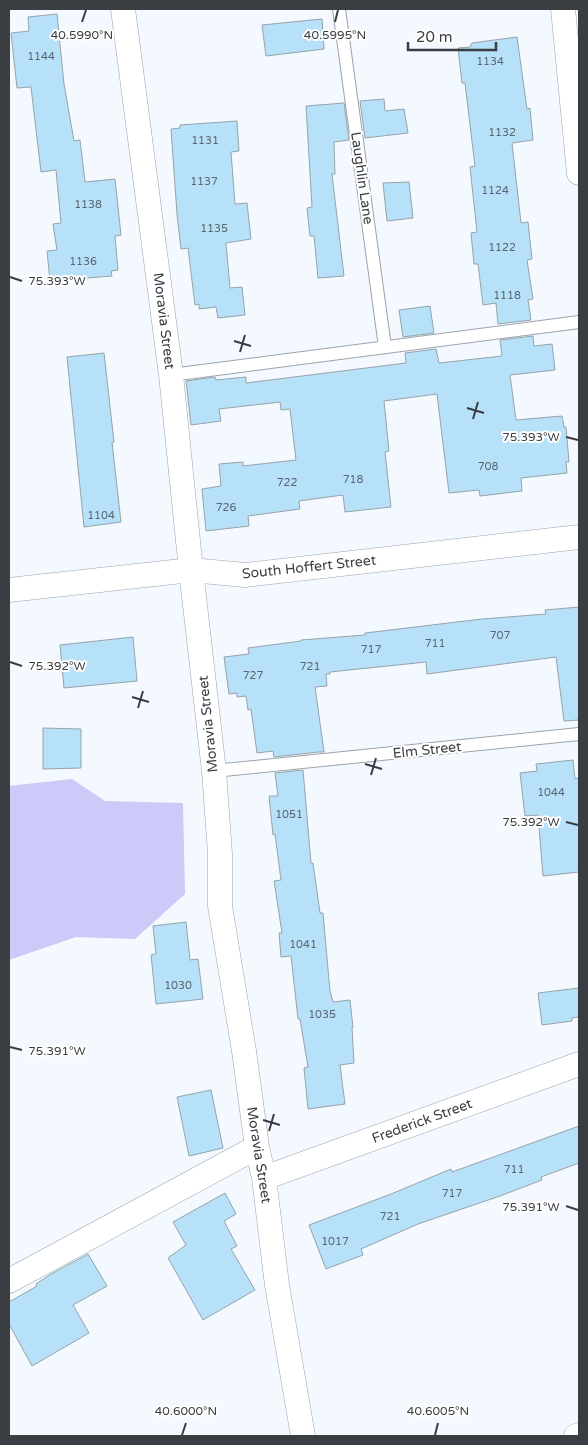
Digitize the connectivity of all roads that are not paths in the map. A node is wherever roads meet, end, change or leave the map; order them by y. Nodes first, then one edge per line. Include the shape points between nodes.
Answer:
1 (123, 9) edge
2 (338, 9) edge
3 (563, 9) edge
4 (579, 173) edge
5 (579, 322) edge
6 (385, 347) junction
7 (171, 375) junction
8 (579, 537) edge
9 (191, 570) junction
10 (9, 590) edge
11 (579, 734) edge
12 (214, 771) junction
13 (579, 1064) edge
14 (257, 1147) junction
15 (264, 1178) junction
16 (9, 1281) edge
17 (303, 1436) edge

1 - 7 street, Moravia Street
2 - 6 lane, Laughlin Lane
3 - 4 street
5 - 6 lane
6 - 7 lane
7 - 9 street, Moravia Street
8 - 9 street, South Hoffert Street via 245,575
9 - 10 street, South Hoffert Street
9 - 12 street, Moravia Street
11 - 12 lane, Elm Street
12 - 14 street, Moravia Street via 220,906
13 - 15 street, Frederick Street
14 - 15 street, Moravia Street
14 - 16 street
15 - 17 street, Moravia Street via 277,1285

